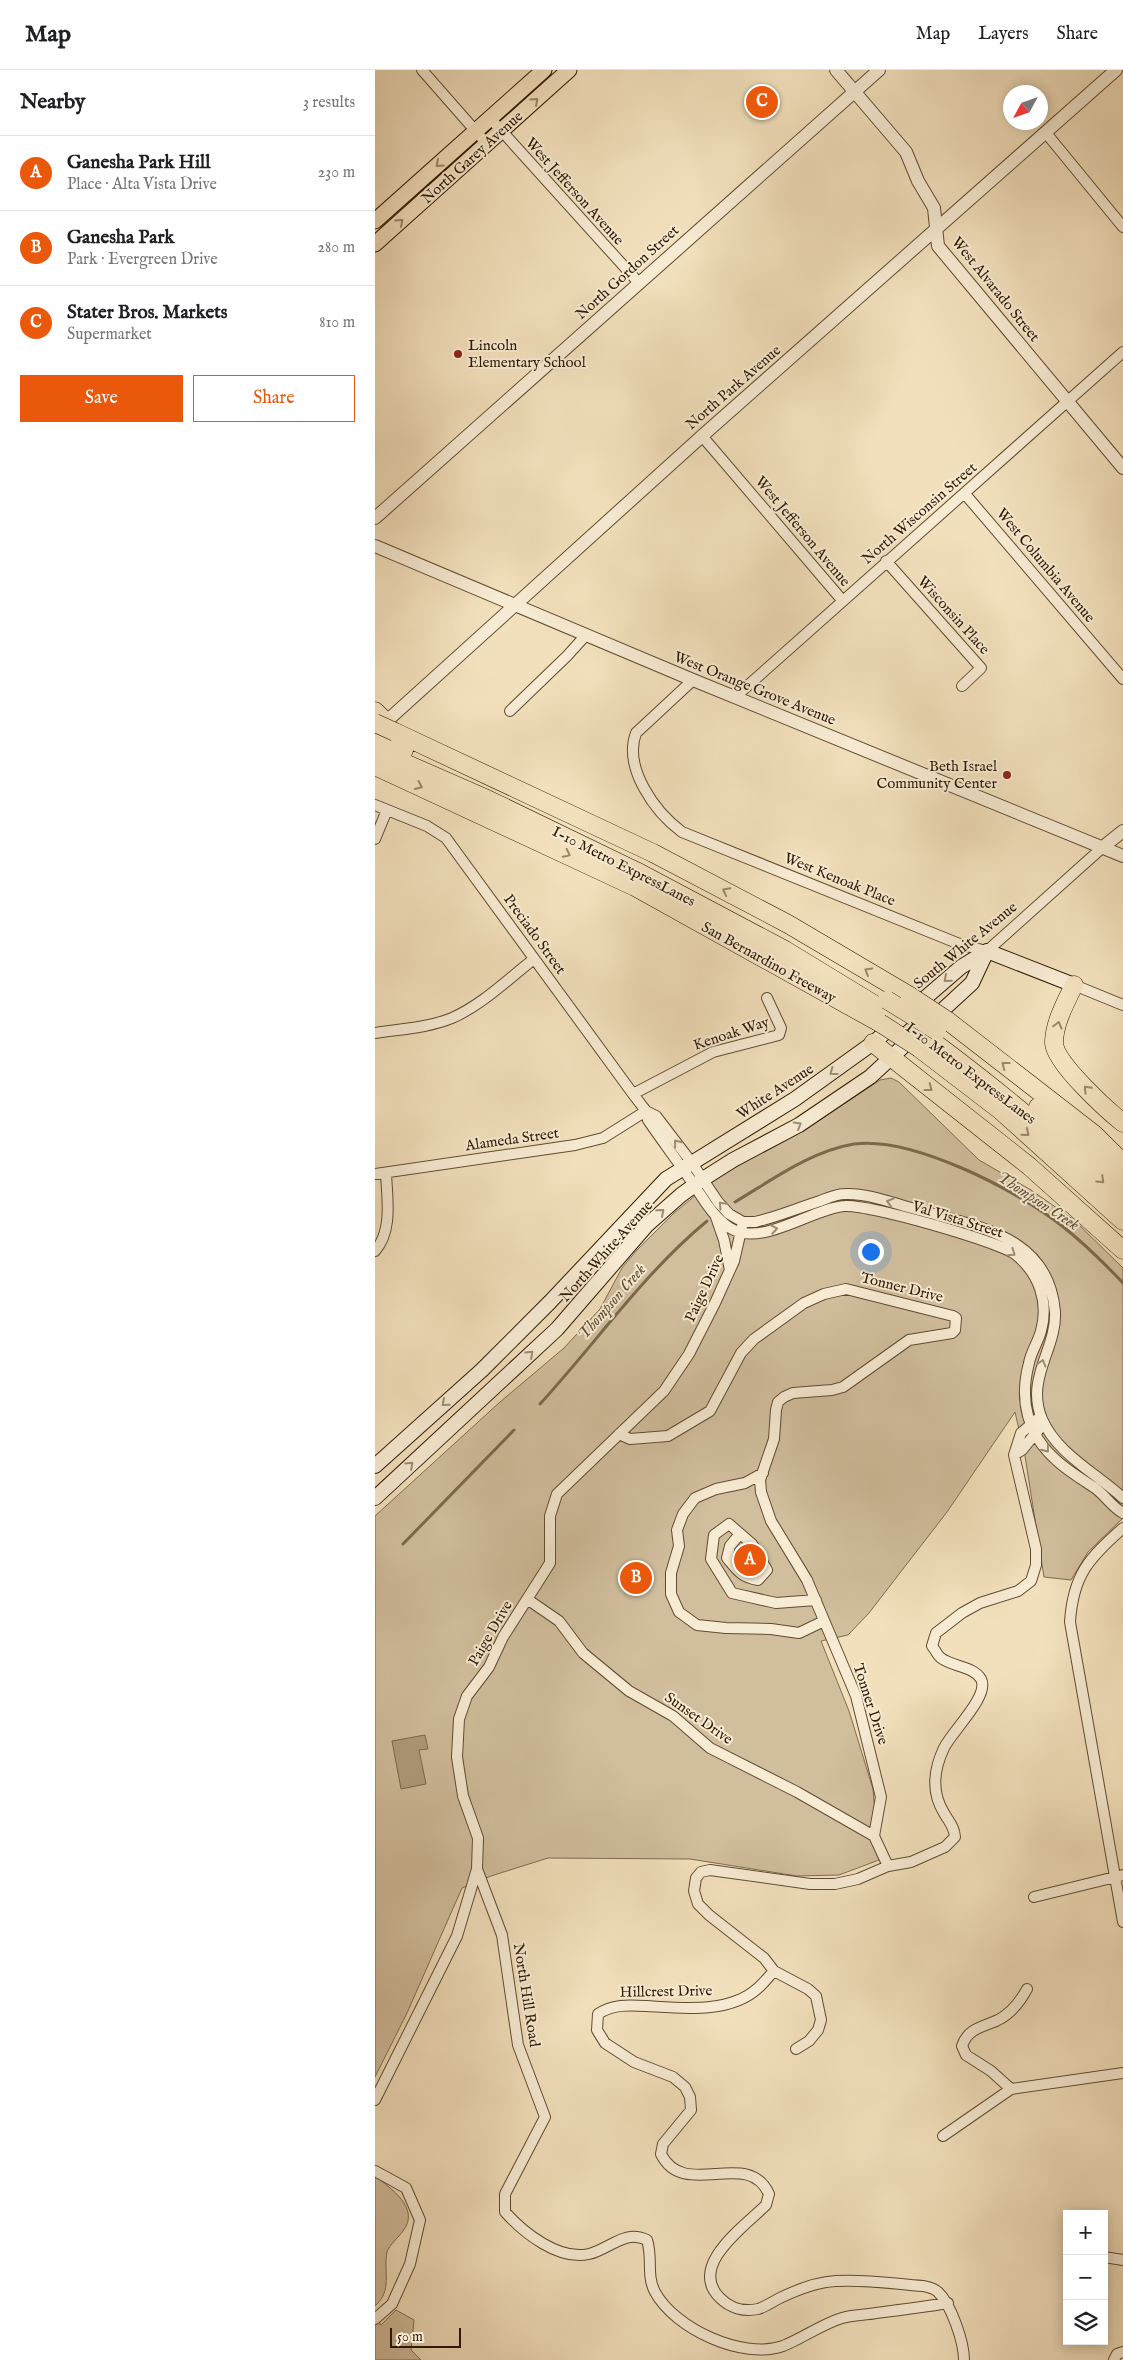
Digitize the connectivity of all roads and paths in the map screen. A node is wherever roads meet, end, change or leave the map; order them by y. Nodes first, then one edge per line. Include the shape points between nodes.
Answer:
1 (422, 70) edge
2 (544, 70) edge
3 (569, 70) edge
4 (836, 70) edge
5 (879, 70) edge
6 (1116, 70) edge
7 (854, 92) junction
8 (490, 118) junction
9 (476, 131) junction
10 (501, 131) junction
11 (1046, 132) junction
12 (487, 144) junction
13 (375, 221) edge
14 (1123, 227) edge
15 (936, 229) junction
16 (375, 244) edge
17 (639, 283) junction
18 (1123, 352) edge
19 (1067, 402) junction
20 (702, 436) junction
21 (1123, 468) edge
22 (965, 494) junction
23 (375, 518) edge
24 (375, 546) edge
25 (886, 561) junction
26 (842, 600) junction
27 (514, 605) junction
28 (586, 635) junction
29 (1123, 679) edge
30 (693, 680) junction
31 (962, 686) dead end
32 (735, 697) junction
33 (375, 711) edge
34 (510, 711) dead end
35 (375, 723) edge
36 (375, 731) edge
37 (385, 745) edge
38 (375, 806) edge
39 (387, 810) junction
40 (1123, 831) edge
41 (375, 839) edge
42 (1103, 847) junction
43 (1123, 856) edge
44 (987, 952) junction
45 (534, 959) junction
46 (1074, 985) junction
47 (767, 998) dead end
48 (1123, 1005) edge
49 (886, 1012) junction
50 (375, 1033) edge
51 (933, 1035) junction
52 (873, 1044) junction
53 (891, 1058) junction
54 (633, 1094) junction
55 (646, 1111) junction
56 (1123, 1123) edge
57 (1123, 1162) edge
58 (687, 1166) junction
59 (386, 1173) junction
60 (375, 1174) edge
61 (699, 1183) junction
62 (1123, 1184) edge
63 (1123, 1202) edge
64 (716, 1216) junction
65 (1123, 1221) edge
66 (742, 1227) junction
67 (1123, 1250) edge
68 (375, 1251) edge
69 (730, 1271) junction
70 (1025, 1390) junction
71 (1037, 1391) junction
72 (1043, 1420) junction
73 (1033, 1428) junction
74 (619, 1434) junction
75 (375, 1466) edge
76 (763, 1473) junction
77 (375, 1498) edge
78 (1123, 1498) edge
79 (1123, 1513) edge
80 (1123, 1528) edge
81 (739, 1535) junction
82 (527, 1598) junction
83 (816, 1600) junction
84 (825, 1620) junction
85 (875, 1836) junction
86 (888, 1866) junction
87 (477, 1869) junction
88 (1119, 1876) edge
89 (1034, 1897) dead end
90 (1123, 1922) edge
91 (774, 1970) junction
92 (1027, 1989) dead end
93 (796, 2049) dead end
94 (1123, 2074) edge
95 (1011, 2089) junction
96 (375, 2100) edge
97 (943, 2136) dead end
98 (375, 2171) edge
99 (1108, 2258) edge
100 (1123, 2260) edge
101 (948, 2304) junction
102 (375, 2319) edge
103 (1123, 2352) edge
104 (964, 2360) edge
105 (1114, 2360) edge

1 - 9 street
2 - 8 main road, North Garey Avenue
10 -> 3 main road, North Garey Avenue
4 - 7 street, West Alvarado Street
5 - 7 street, North Gordon Street
6 - 11 street, North Park Avenue
7 - 15 street, West Alvarado Street via 906,152 934,208
7 - 17 street, North Gordon Street
8 - 9 main road, North Garey Avenue
8 - 10 street, West Jefferson Avenue
9 - 12 street
9 -> 13 main road, North Garey Avenue
10 - 12 main road, North Garey Avenue
10 - 17 street, West Jefferson Avenue
11 - 14 street
11 - 15 street, North Park Avenue
16 -> 12 main road, North Garey Avenue
15 - 19 street, West Alvarado Street via 938,246
15 - 20 street, North Park Avenue
17 - 23 street, North Gordon Street
18 - 19 street, North Wisconsin Street
19 - 21 street, West Alvarado Street
19 - 22 street, North Wisconsin Street
20 - 26 street, West Jefferson Avenue
20 - 27 street, North Park Avenue
22 - 25 street, North Wisconsin Street
22 - 29 street, West Columbia Avenue
24 - 27 street, West Orange Grove Avenue
25 - 26 street, North Wisconsin Street
25 - 31 street, Wisconsin Place via 981,668
26 - 32 street, North Wisconsin Street
27 - 28 street, West Orange Grove Avenue
27 - 36 street, North Park Avenue
28 - 30 street, West Orange Grove Avenue
28 - 34 street
30 - 32 street, West Orange Grove Avenue
30 - 44 street, West Kenoak Place via 636,733 632,745 632,755 646,789 670,822 682,832 962,945
32 - 42 street, West Orange Grove Avenue
33 - 37 highway
35 - 37 highway, San Bernardino Freeway, bridge
37 -> 49 highway, San Bernardino Freeway via 635,887
37 - 49 highway, I-10 Metro ExpressLanes via 555,818 669,876 851,976
51 -> 37 highway, San Bernardino Freeway, bridge via 910,996 788,924 653,853
38 - 39 street, Preciado Street
39 - 41 street
39 - 45 street, Preciado Street via 427,826 446,838
40 - 42 street, South White Avenue
42 - 43 street, West Orange Grove Avenue
42 - 44 street, South White Avenue
44 - 46 main road
44 -> 52 main road, South White Avenue via 961,967
44 - 53 main road, North White Avenue via 972,983
45 - 50 street via 452,1018
45 - 54 street, Preciado Street
46 - 48 street
56 -> 46 highway via 1061,1061 1054,1044 1058,1023
47 - 54 street, Kenoak Way via 781,1028 779,1034 713,1052
49 - 51 highway, San Bernardino Freeway, bridge
49 - 51 highway, I-10 Metro ExpressLanes, bridge
57 -> 51 highway, San Bernardino Freeway via 1094,1134
51 - 62 highway, I-10 Metro ExpressLanes via 1023,1094
51 -> 63 highway, I-10 Metro ExpressLanes via 1074,1154
51 -> 65 highway, San Bernardino Freeway via 1000,1110
52 - 53 highway
52 -> 58 main road, White Avenue via 795,1100
61 -> 53 main road, North White Avenue via 733,1160 799,1125 869,1078
53 -> 67 highway via 1029,1166
54 - 55 street, Preciado Street
55 - 58 street, Preciado Street via 656,1116
55 - 59 street, Alameda Street via 603,1138 575,1145
58 - 61 street, Preciado Street
58 -> 75 main road, North White Avenue via 666,1179 482,1370
59 - 60 street, Alameda Street
59 - 68 street via 388,1224
61 - 64 street
66 -> 61 street
77 -> 61 main road, North White Avenue via 557,1329 647,1224
64 - 66 street via 731,1228
64 - 69 street via 725,1240
66 - 69 street, Paige Drive
66 -> 70 street, Val Vista Street via 776,1230 833,1207 856,1206 986,1240 1004,1248 1023,1262 1043,1297 1044,1318 1029,1361
71 -> 66 street, Val Vista Street via 1055,1314 1053,1297 1049,1280 1040,1265 1016,1242 930,1213 876,1198 847,1194
69 - 74 street, Paige Drive via 689,1354 664,1391
70 - 71 street
70 - 73 street, Val Vista Street via 1025,1403
71 - 72 street, Val Vista Street
72 - 73 street
72 - 78 street, Val Vista Street via 1061,1447
73 -> 79 street, Val Vista Street via 1056,1460 1098,1490
73 - 86 street via 1022,1450 1014,1454 1036,1549 1031,1581 1018,1591 980,1603 962,1613 936,1633 932,1646 940,1657 973,1671 981,1679 983,1688 979,1699 952,1734 937,1765 937,1802 954,1827 955,1837 945,1847 911,1862
74 - 76 street, Tonner Drive via 630,1439 668,1436 710,1411 741,1353 754,1339 804,1303 824,1294 846,1289 955,1318 952,1333 909,1340 843,1387 784,1396 776,1410 774,1440
74 - 82 street, Paige Drive via 557,1494 550,1516 550,1563
76 - 83 street, Tonner Drive via 761,1492 771,1522
76 - 84 street via 745,1483 716,1489 695,1498 683,1514 677,1530 679,1546 671,1573 671,1594 679,1612 697,1625 799,1633
80 - 88 street via 1084,1568 1073,1594 1070,1622
81 - 81 street via 752,1544 767,1570 757,1580 747,1579 727,1558 730,1546
81 - 83 street via 729,1524 715,1535 711,1559 732,1592 776,1604
82 - 85 street, Sunset Drive via 559,1621 583,1652 629,1691 673,1716 710,1748
82 - 87 street, Paige Drive via 489,1667 467,1696 459,1719 457,1757 463,1796 478,1838
83 - 84 street, Tonner Drive
84 - 85 street, Tonner Drive via 856,1696 881,1797
85 - 86 street
86 - 91 street via 858,1879 835,1884 810,1884 710,1870 701,1872 696,1878 694,1891 698,1904 764,1958
87 - 96 street, Paige Drive via 457,1936
87 - 101 street, North Hill Road via 502,1935 518,2046 545,2117 505,2194 505,2212 519,2228 555,2249 574,2255 589,2254 627,2237 638,2236 647,2240 649,2274 655,2292 667,2308 709,2338 739,2348 765,2350 783,2346 842,2318
88 - 89 street
88 - 90 street
91 - 93 street via 808,1989 816,1996 820,2008 818,2030
91 - 101 street, Hillcrest Drive via 757,1989 734,2001 688,2008 622,2005 598,2014 597,2030 605,2043 634,2062 673,2077 685,2087 690,2097 691,2110 663,2144 661,2154 665,2163 676,2171 694,2175 739,2173 755,2176 769,2194 766,2205 715,2255 710,2268 711,2283 718,2297 731,2307 760,2309 800,2290 837,2281 923,2286 937,2290
92 - 95 street via 1011,2011 973,2030 965,2036 962,2046 966,2055
94 - 95 street
95 - 97 street
98 - 102 street via 406,2188 420,2220 410,2264 391,2304
99 - 100 street
101 - 104 street, Hillcrest Drive via 964,2350
103 - 105 street

